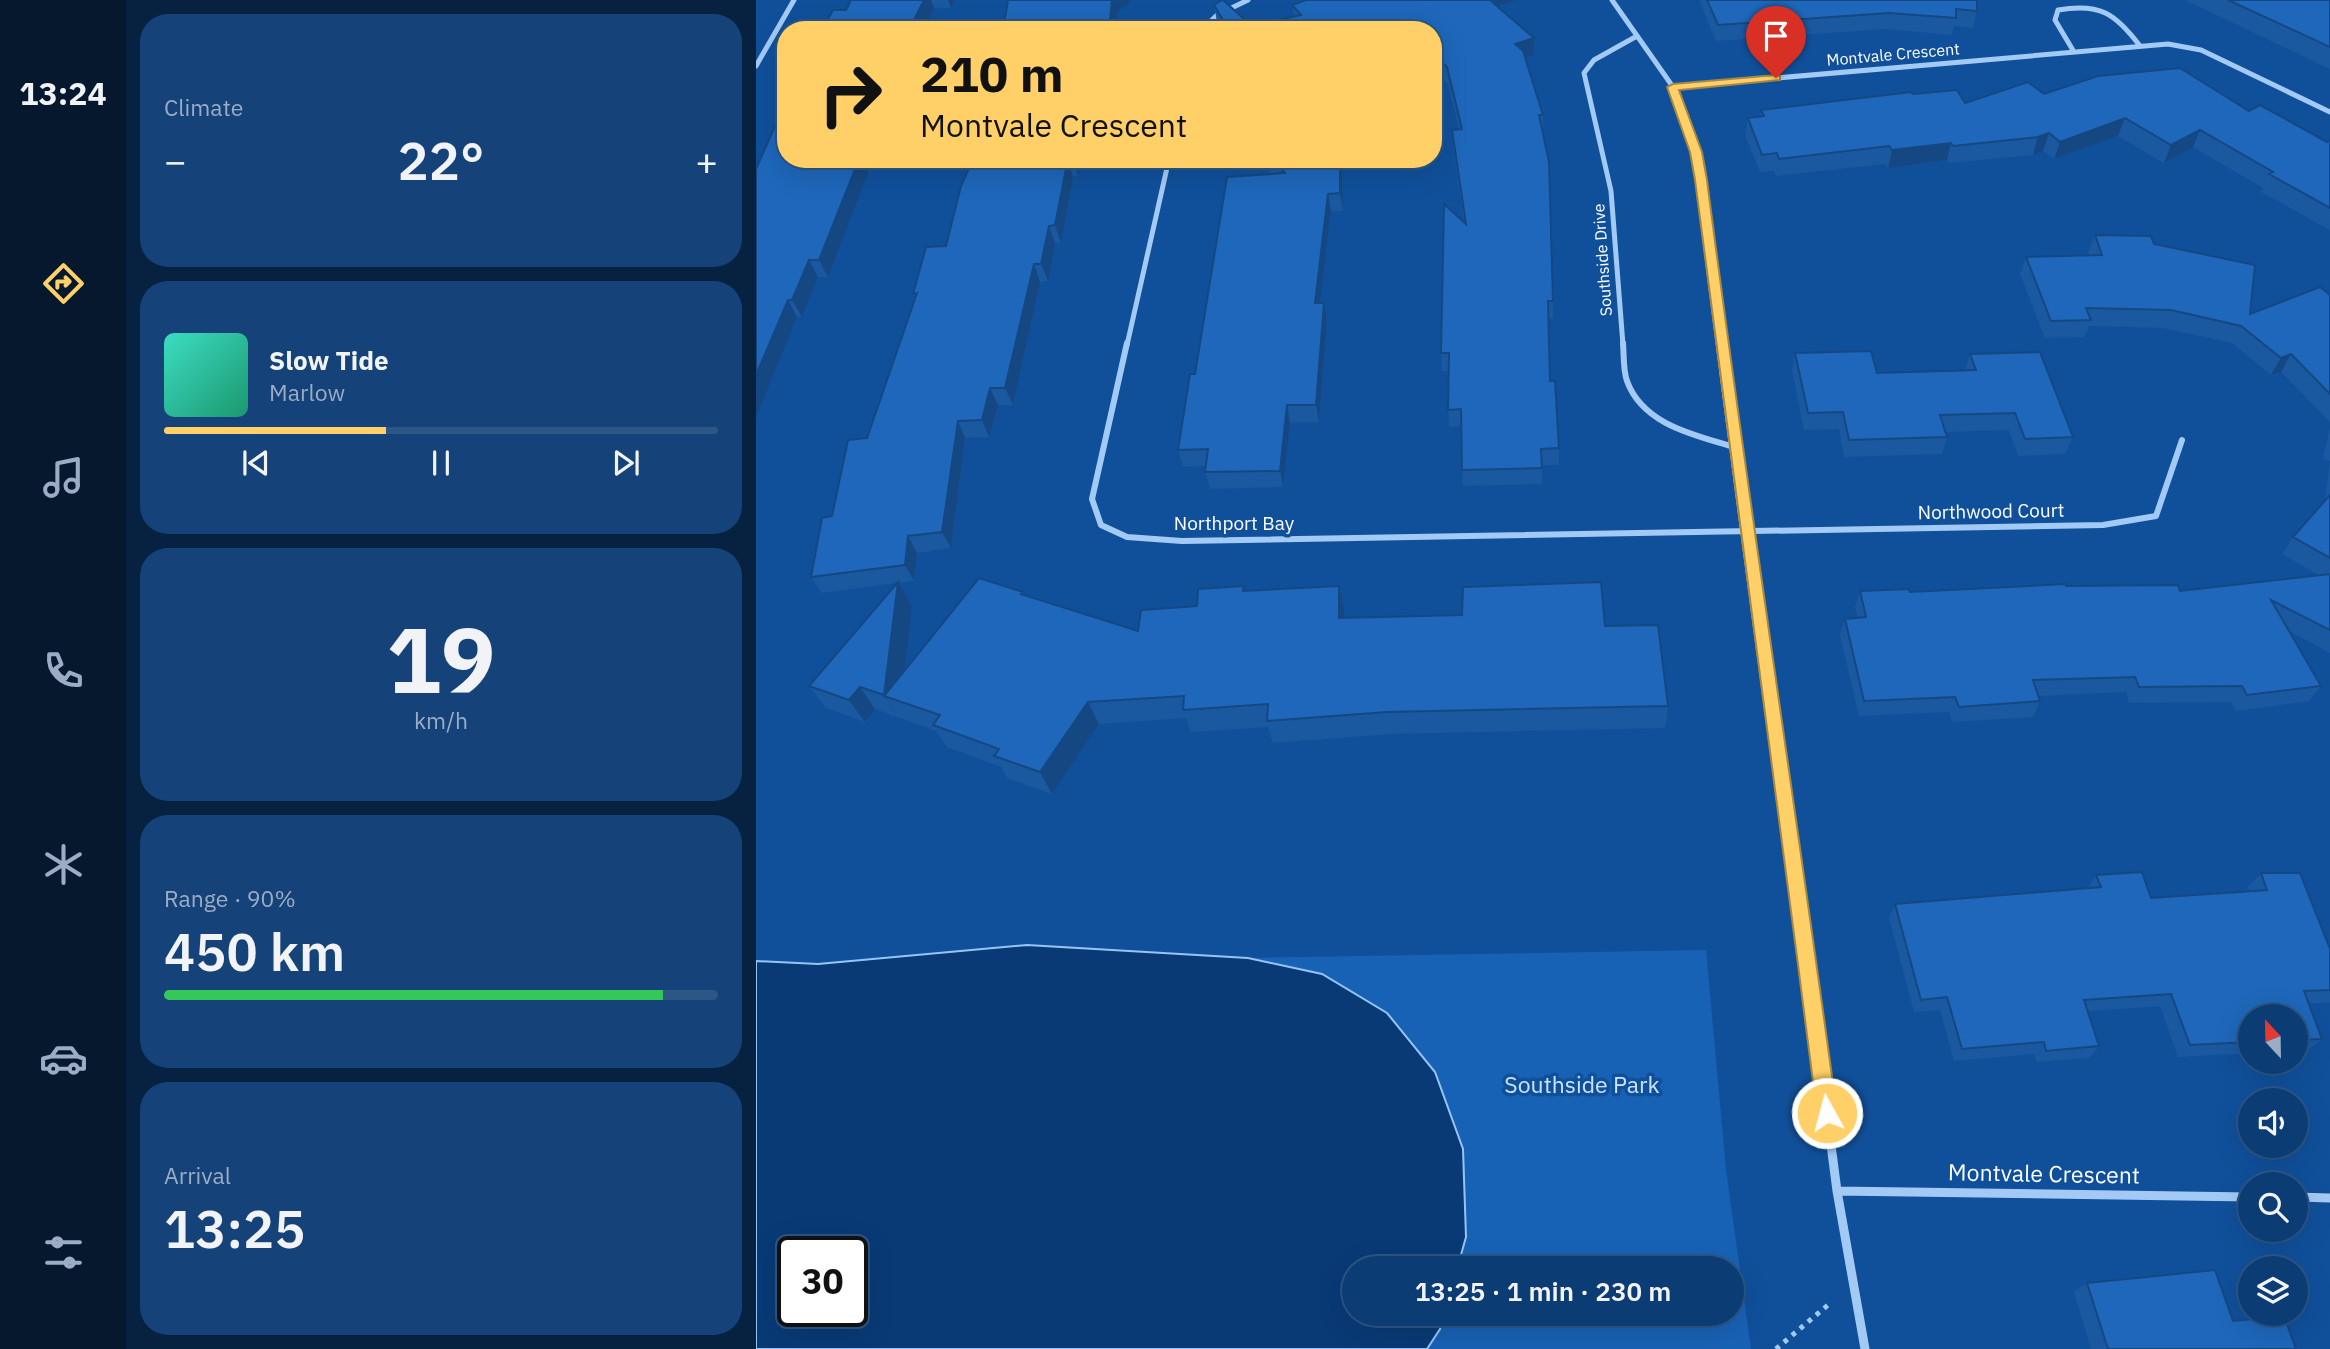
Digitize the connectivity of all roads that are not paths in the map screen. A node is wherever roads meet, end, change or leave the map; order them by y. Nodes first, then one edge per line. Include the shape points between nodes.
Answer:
1 (794, 0) edge
2 (1248, 0) edge
3 (1612, 0) edge
4 (782, 21) edge
5 (1208, 21) edge
6 (777, 30) edge
7 (1637, 36) junction
8 (2140, 46) junction
9 (2074, 52) junction
10 (756, 66) edge
11 (1673, 87) junction
12 (2330, 112) edge
13 (1167, 168) edge
14 (2182, 440) dead end
15 (1734, 447) junction
16 (1746, 529) junction
17 (1837, 1191) junction
18 (2238, 1197) edge
19 (2308, 1197) edge
20 (2330, 1198) edge
21 (1865, 1349) edge

1 - 4 street
2 - 5 street
3 - 7 street
6 - 10 street
7 - 11 street
7 - 15 street, Southside Drive via 1594,60 1584,73 1611,191 1626,380 1637,403 1662,423
8 - 9 street, Montvale Crescent
8 - 9 street via 2109,9 2074,4 2058,10 2055,20
8 - 12 street, Montvale Crescent via 2168,44 2202,50
9 - 11 street, Montvale Crescent
11 - 15 street via 1701,180
13 - 16 street, Northport Bay via 1092,499 1101,525 1127,537 1182,541
14 - 16 street, Northwood Court via 2155,516 2104,525
15 - 16 street
16 - 17 street
17 - 18 street, Montvale Crescent
17 - 21 street
19 - 20 street

